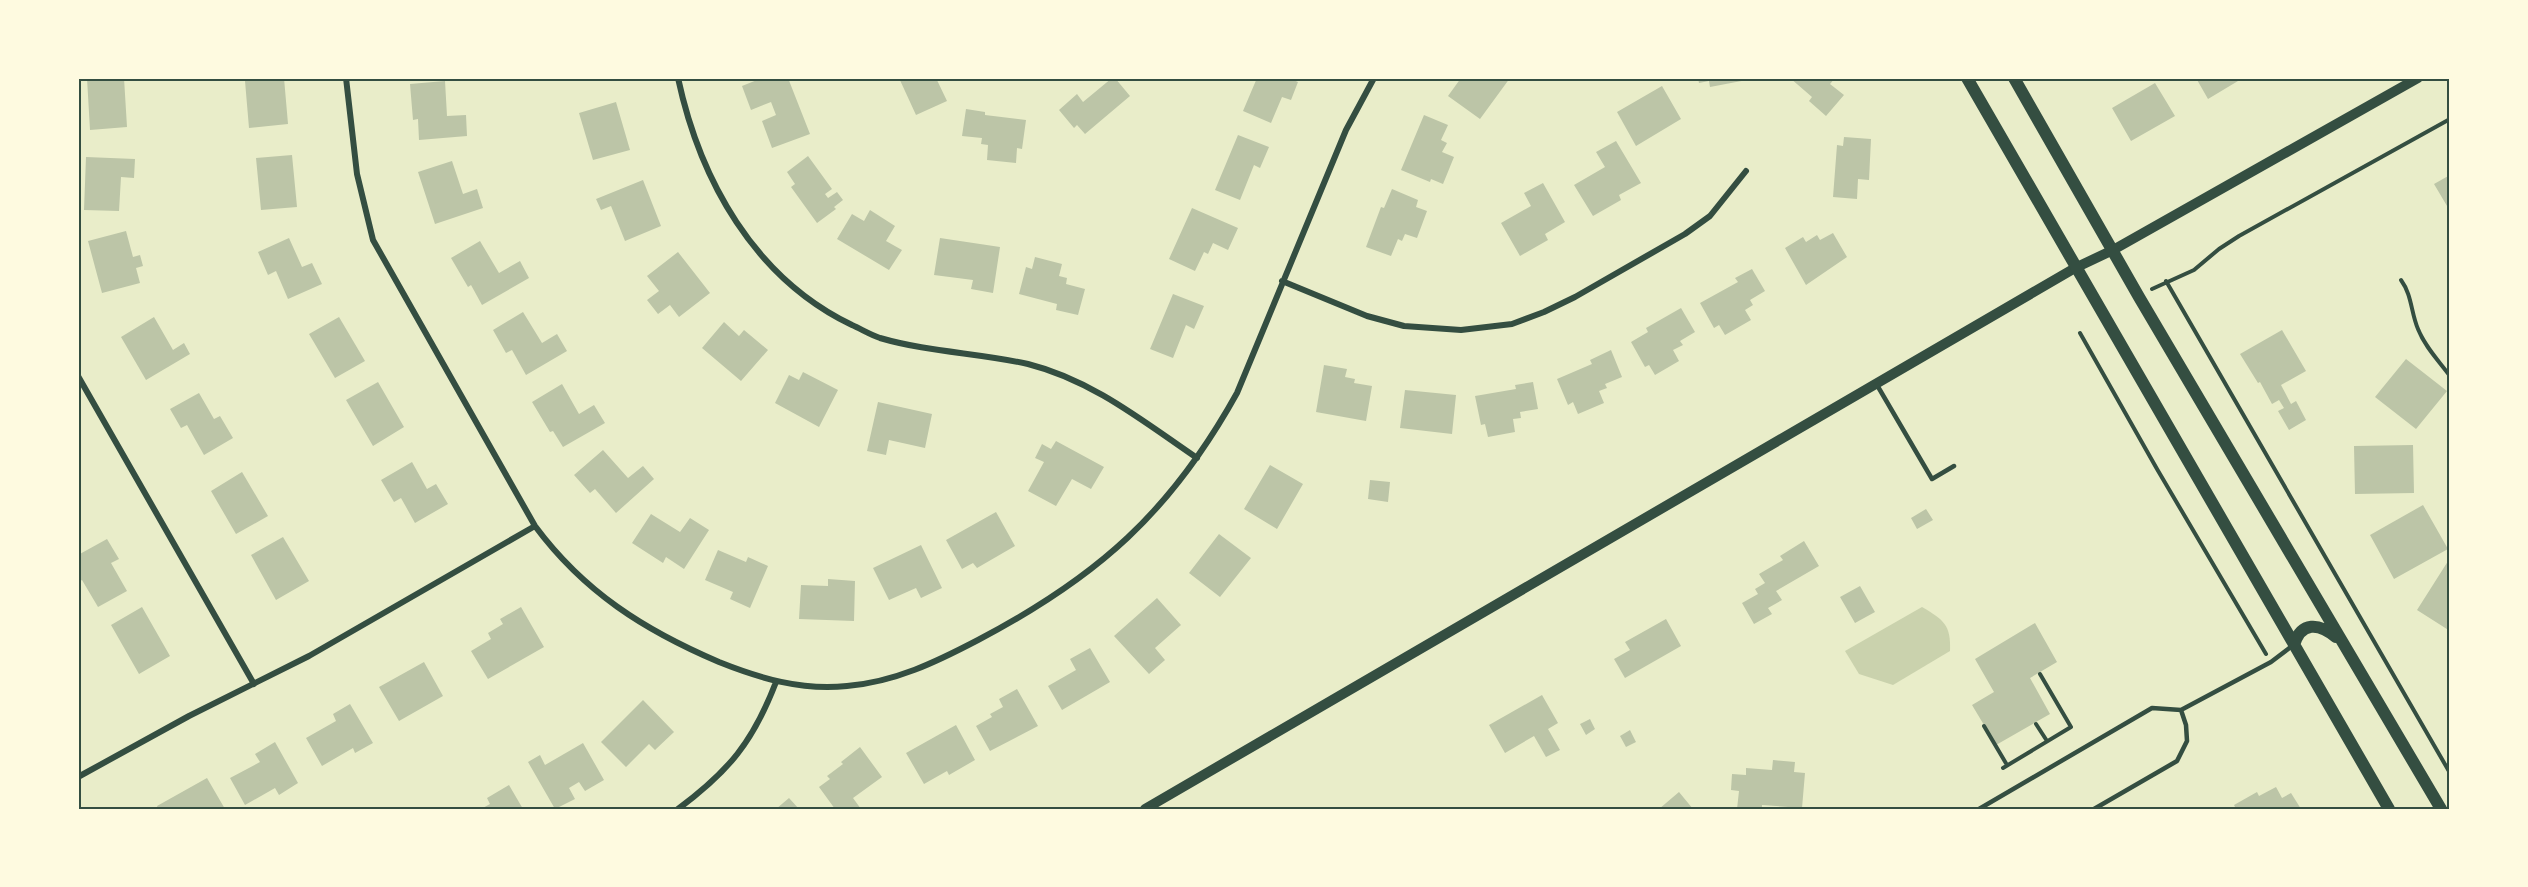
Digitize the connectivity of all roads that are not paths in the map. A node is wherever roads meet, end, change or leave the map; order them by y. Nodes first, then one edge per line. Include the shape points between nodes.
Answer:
1 (346, 78) edge
2 (678, 78) edge
3 (1374, 78) edge
4 (1967, 78) edge
5 (2014, 78) edge
6 (2418, 78) edge
7 (1746, 171) dead end
8 (2113, 250) junction
9 (2075, 268) junction
10 (1282, 281) junction
11 (78, 376) edge
12 (1875, 383) junction
13 (1197, 458) junction
14 (1954, 466) dead end
15 (535, 526) junction
16 (2342, 642) junction
17 (2294, 645) junction
18 (776, 682) junction
19 (254, 684) junction
20 (2181, 710) junction
21 (78, 777) edge
22 (678, 809) edge
23 (1145, 809) edge
24 (1979, 809) edge
25 (2094, 809) edge
26 (2390, 809) edge
27 (2441, 809) edge

1 - 15 street via 357,174 373,240
2 - 13 street via 687,119 705,166 727,207 751,244 805,297 878,337 1028,364 1076,381 1111,399
3 - 10 street via 1346,130
4 - 9 main road
5 - 8 main road
6 - 8 street
7 - 10 street via 1710,216 1685,234 1575,297 1512,324 1461,330 1404,326 1367,316
8 - 9 street
8 - 16 main road
9 - 12 street
9 - 17 main road
10 - 13 street via 1237,393
11 - 19 street
12 - 14 lane via 1932,479
12 - 23 street
13 - 18 street via 1180,483 1112,554 1075,582 987,635 911,672 874,682 825,688
15 - 18 street via 570,568 645,627 690,650
15 - 19 street
16 - 17 main road via 2319,626 2301,631
16 - 27 main road
17 - 20 lane via 2271,662
17 - 26 main road
18 - 22 street via 741,752 711,784
19 - 21 street
20 - 24 lane via 2152,708
20 - 25 lane via 2187,741 2177,761

